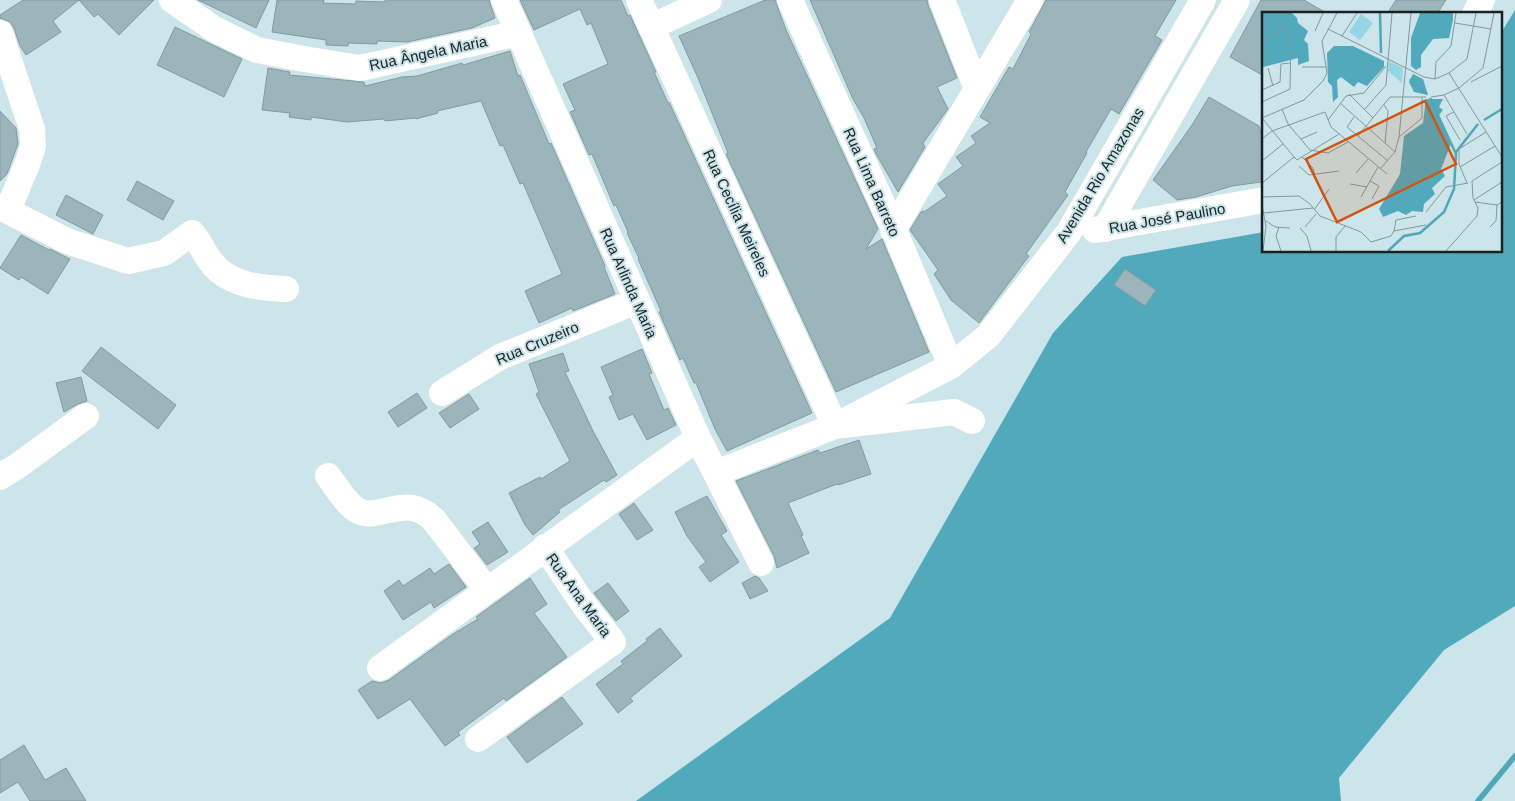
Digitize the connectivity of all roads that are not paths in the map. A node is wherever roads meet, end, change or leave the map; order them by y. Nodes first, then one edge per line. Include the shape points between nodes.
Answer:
1 (172, 0) edge
2 (504, 0) edge
3 (639, 0) edge
4 (709, 0) edge
5 (790, 0) edge
6 (942, 0) edge
7 (1030, 0) edge
8 (1202, 0) edge
9 (1237, 0) edge
10 (1482, 0) edge
11 (1476, 12) edge
12 (651, 27) junction
13 (0, 33) edge
14 (519, 33) junction
15 (977, 89) junction
16 (1262, 200) edge
17 (4, 209) edge
18 (1105, 229) junction
19 (893, 230) junction
20 (1069, 232) junction
21 (286, 289) dead end
22 (637, 302) junction
23 (951, 366) junction
24 (442, 393) dead end
25 (86, 416) dead end
26 (972, 421) dead end
27 (835, 426) junction
28 (698, 438) junction
29 (716, 472) junction
30 (328, 476) dead end
31 (0, 477) edge
32 (545, 547) junction
33 (761, 563) dead end
34 (487, 590) junction
35 (380, 668) dead end
36 (478, 739) dead end

1 - 14 street, Rua Ângela Maria via 214,29 256,50 360,68
2 - 14 street, Rua Arlinda Maria
3 - 12 street, Rua Cecília Meireles
4 - 12 street
5 - 19 street, Rua Lima Barreto
6 - 15 street
7 - 15 street
8 - 20 street, Avenida Rio Amazonas
9 - 18 street, Avenida Rio Amazonas
10 - 11 street
12 - 27 street, Rua Cecília Meireles
13 - 17 street via 32,129 33,146
14 - 22 street, Rua Arlinda Maria
15 - 19 street
16 - 18 street, Rua José Paulino
17 - 21 street via 67,241 128,261 164,252 192,233 224,276 260,288
18 - 20 street, Rua José Paulino
19 - 23 street, Rua Lima Barreto
20 - 23 street, Avenida Rio Amazonas via 988,336
22 - 24 street, Rua Cruzeiro via 500,357
22 - 28 street, Rua Arlinda Maria
23 - 27 street, Avenida Rio Amazonas
25 - 31 street
26 - 27 street via 954,412
27 - 29 street, Avenida Rio Amazonas
28 - 29 street, Rua Arlinda Maria
28 - 32 street
29 - 33 street, Rua Arlinda Maria
30 - 34 street via 356,510 378,512 406,506 426,513
32 - 34 street
32 - 36 street, Rua Ana Maria via 613,642
34 - 35 street

